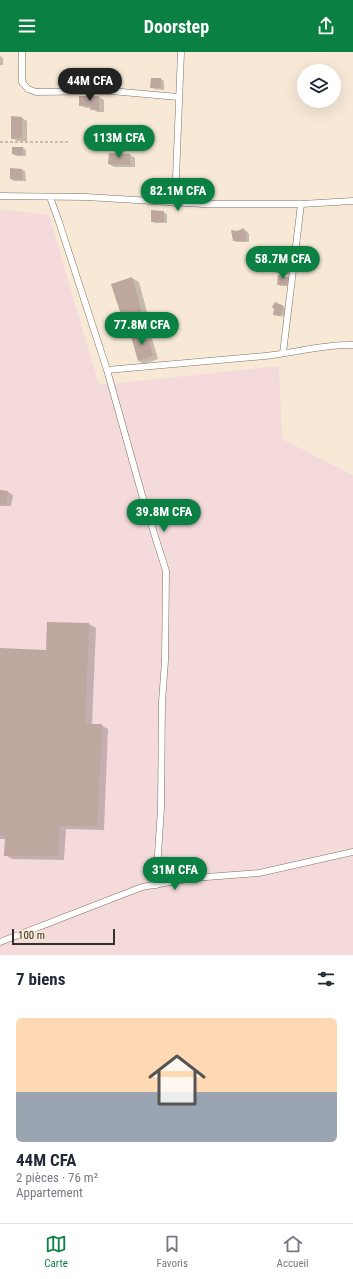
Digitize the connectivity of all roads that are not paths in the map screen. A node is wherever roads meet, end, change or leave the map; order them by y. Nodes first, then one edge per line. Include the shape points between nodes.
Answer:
1 (22, 52) edge
2 (181, 52) edge
3 (178, 97) junction
4 (0, 196) edge
5 (50, 197) junction
6 (353, 201) edge
7 (175, 203) junction
8 (301, 204) junction
9 (353, 345) edge
10 (284, 353) junction
11 (107, 370) junction
12 (353, 852) edge
13 (156, 885) junction
14 (0, 942) edge

1 - 3 street via 22,82 28,89 36,92 111,91
2 - 3 street
3 - 7 street
4 - 5 street
5 - 7 street
5 - 11 street
6 - 8 street
7 - 8 street
8 - 10 street
9 - 10 street
10 - 11 street
11 - 13 street via 166,571 161,808
12 - 13 street via 259,873 193,878
13 - 14 street via 142,887

